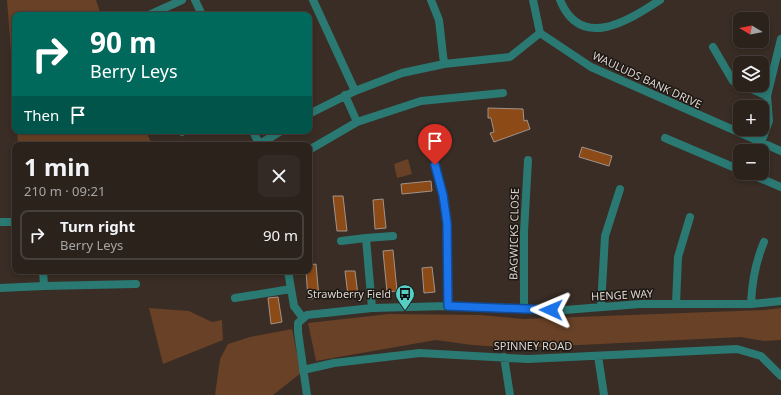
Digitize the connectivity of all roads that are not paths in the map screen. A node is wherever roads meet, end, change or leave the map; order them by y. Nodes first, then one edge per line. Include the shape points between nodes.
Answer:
1 (182, 0) edge
2 (195, 0) edge
3 (313, 0) edge
4 (431, 0) edge
5 (533, 0) edge
6 (560, 0) edge
7 (660, 0) edge
8 (155, 12) edge
9 (201, 12) edge
10 (540, 33) junction
11 (781, 39) edge
12 (713, 46) dead end
13 (444, 64) junction
14 (733, 79) edge
15 (355, 91) junction
16 (503, 92) dead end
17 (759, 92) edge
18 (345, 95) junction
19 (768, 96) junction
20 (312, 112) edge
21 (357, 122) junction
22 (276, 134) edge
23 (665, 138) dead end
24 (263, 142) edge
25 (761, 143) junction
26 (312, 148) edge
27 (781, 151) edge
28 (528, 160) dead end
29 (435, 165) dead end
30 (733, 167) edge
31 (766, 180) edge
32 (781, 186) edge
33 (620, 189) dead end
34 (690, 217) dead end
35 (0, 222) edge
36 (12, 222) edge
37 (393, 236) dead end
38 (366, 238) junction
39 (341, 241) dead end
40 (764, 242) dead end
41 (43, 274) edge
42 (288, 274) edge
43 (136, 284) dead end
44 (44, 286) junction
45 (0, 288) edge
46 (291, 289) junction
47 (235, 298) dead end
48 (781, 301) edge
49 (676, 304) junction
50 (751, 304) junction
51 (448, 306) junction
52 (601, 306) junction
53 (372, 308) junction
54 (524, 309) junction
55 (303, 318) junction
56 (598, 356) junction
57 (504, 357) junction
58 (303, 370) junction
59 (781, 376) edge
60 (307, 395) edge
61 (510, 395) edge
62 (604, 395) edge

1 - 8 street
2 - 9 street
3 - 15 street
4 - 13 street via 439,20
5 - 10 street
6 - 7 street via 574,22 592,30 618,24
10 - 13 street via 510,57
10 - 25 street, WAULUDS BANK DRIVE via 592,68
11 - 19 street
12 - 14 street
13 - 15 street via 402,73
15 - 18 street
16 - 21 street via 421,101
17 - 19 street
18 - 20 street
18 - 21 street
19 - 25 street via 769,121
21 - 26 street
22 - 24 street
23 - 30 street
25 - 27 street, WAULUDS BANK DRIVE
28 - 54 street, BAGWICKS CLOSE via 524,232
29 - 51 street via 447,223
31 - 32 street
33 - 52 street via 605,236
34 - 49 street via 678,257
35 - 36 street
37 - 38 street
38 - 39 street
38 - 53 street
40 - 50 street via 754,274
41 - 44 street
42 - 46 street
43 - 44 street
44 - 45 street
46 - 47 street
46 - 55 street via 294,306
48 - 50 street, HENGE WAY
49 - 50 street, HENGE WAY
49 - 52 street, HENGE WAY
51 - 53 street, HENGE WAY
51 - 54 street, HENGE WAY
52 - 54 street, HENGE WAY via 565,310
53 - 55 street, HENGE WAY via 308,315
55 - 58 street via 298,324 298,332
56 - 57 street, SPINNEY ROAD
56 - 59 street, SPINNEY ROAD via 737,349 761,356
56 - 62 street
57 - 58 street, SPINNEY ROAD via 420,353 334,363
57 - 61 street
58 - 60 street

